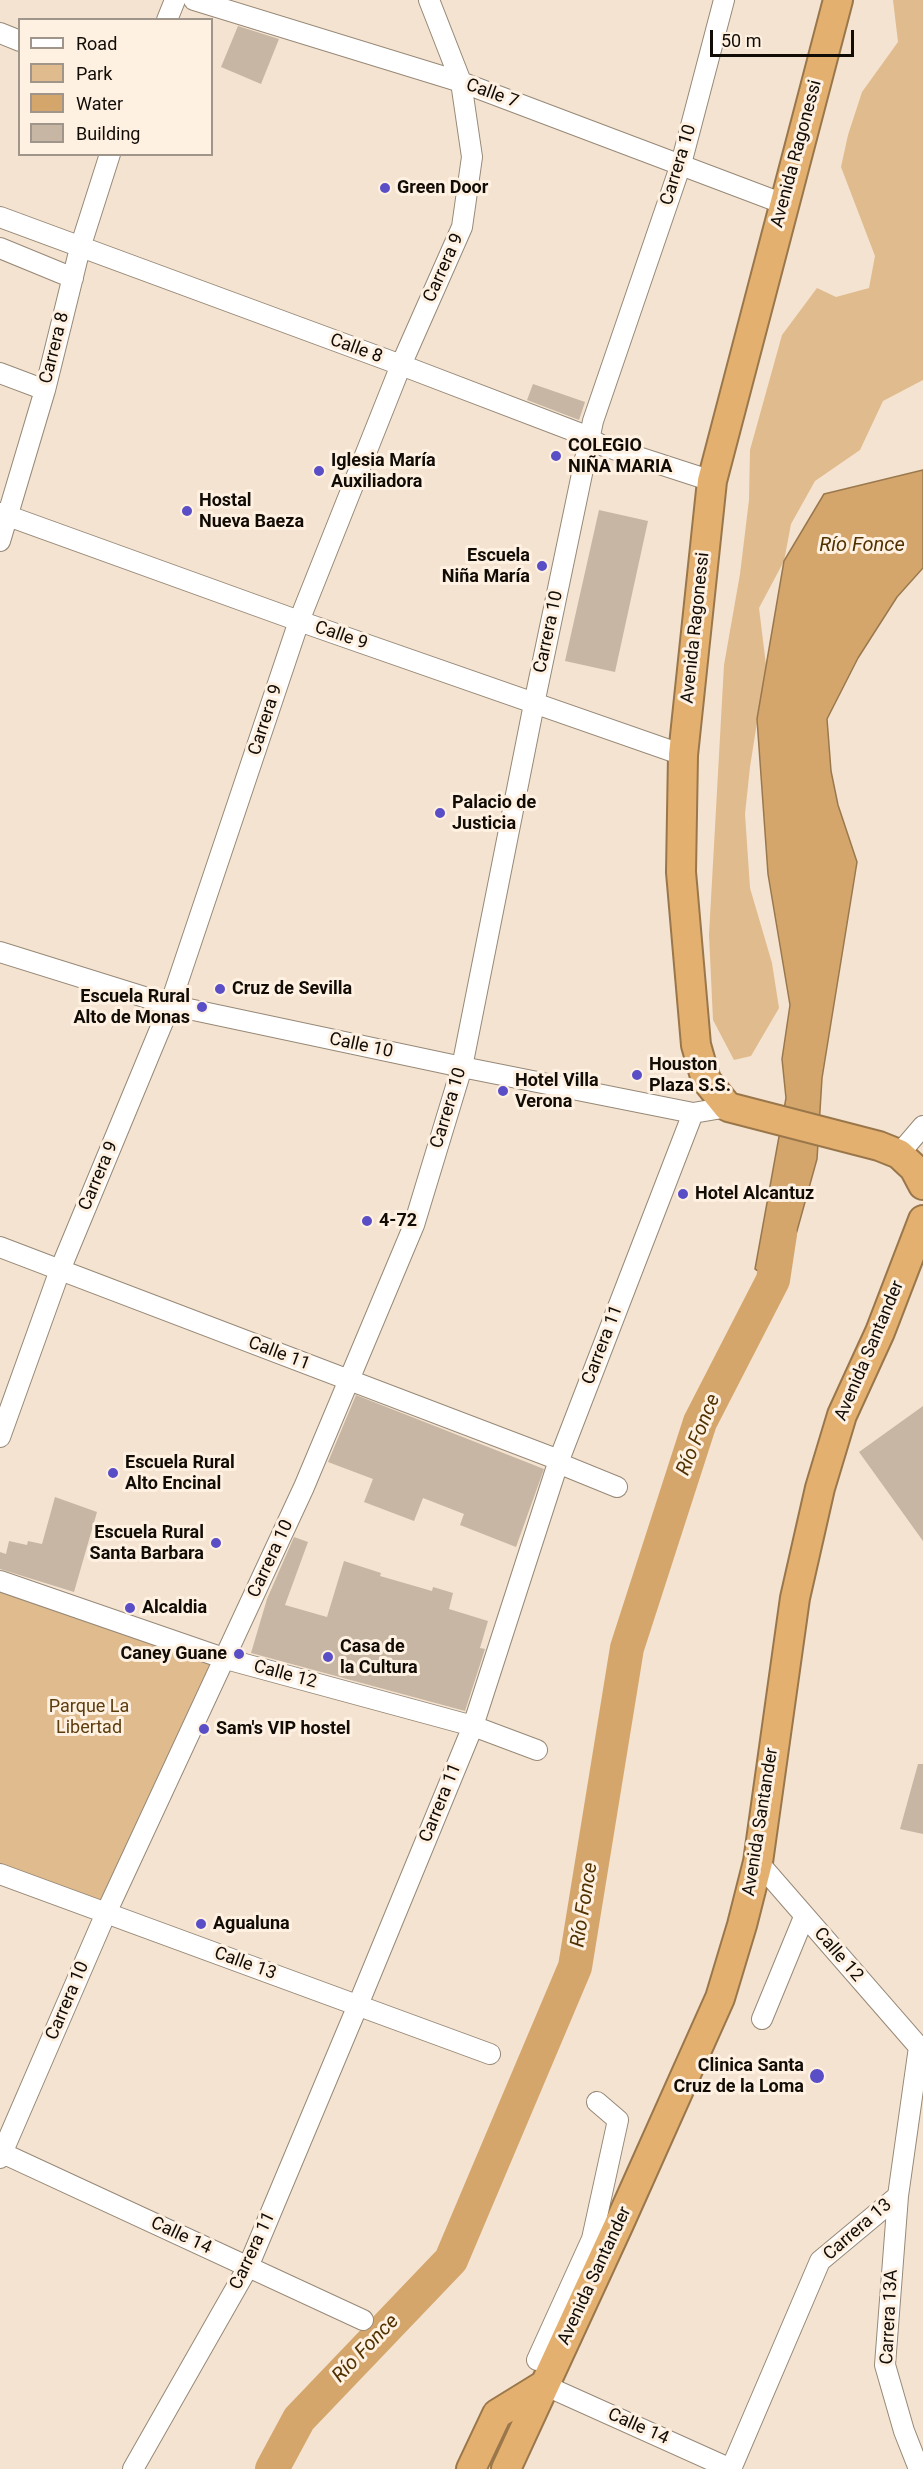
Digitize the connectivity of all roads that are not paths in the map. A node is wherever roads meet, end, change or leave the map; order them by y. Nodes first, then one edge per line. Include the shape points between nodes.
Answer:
1 (175, 0) edge
2 (194, 0) edge
3 (429, 0) edge
4 (724, 0) edge
5 (838, 0) edge
6 (168, 18) edge
7 (0, 33) edge
8 (18, 40) edge
9 (461, 82) junction
10 (109, 156) edge
11 (681, 164) junction
12 (784, 204) junction
13 (0, 217) edge
14 (0, 248) edge
15 (80, 248) junction
16 (73, 278) junction
17 (401, 365) junction
18 (0, 373) edge
19 (45, 390) junction
20 (589, 438) junction
21 (712, 481) junction
22 (5, 514) edge
23 (0, 541) edge
24 (299, 621) junction
25 (534, 704) junction
26 (683, 754) junction
27 (0, 952) edge
28 (170, 1005) junction
29 (462, 1067) junction
30 (740, 1110) junction
31 (693, 1113) junction
32 (923, 1126) edge
33 (889, 1150) junction
34 (923, 1185) edge
35 (922, 1229) edge
36 (0, 1247) edge
37 (60, 1270) junction
38 (348, 1380) junction
39 (0, 1437) edge
40 (558, 1461) junction
41 (617, 1487) dead end
42 (0, 1581) edge
43 (226, 1659) junction
44 (473, 1726) junction
45 (537, 1750) dead end
46 (758, 1862) junction
47 (0, 1874) edge
48 (106, 1913) junction
49 (804, 1917) junction
50 (358, 2005) junction
51 (762, 2019) dead end
52 (919, 2048) joint
53 (490, 2054) dead end
54 (597, 2102) dead end
55 (1, 2154) edge
56 (898, 2196) junction
57 (248, 2267) junction
58 (363, 2320) dead end
59 (541, 2373) junction
60 (133, 2469) edge
61 (471, 2469) edge
62 (506, 2469) edge
63 (731, 2469) edge
64 (919, 2469) edge

1 - 6 street
2 - 9 street, Calle 7
3 - 9 street, Carrera 9
4 - 11 street, Carrera 10
5 - 12 highway, Avenida Ragonessi
7 - 8 street
9 - 11 street, Calle 7
9 - 17 street, Carrera 9 via 472,157 462,227
10 - 15 street, Carrera 8
11 - 12 street, Calle 7
11 - 20 street, Carrera 10
12 - 21 highway, Avenida Ragonessi
13 - 15 street, Calle 8
14 - 16 street
15 - 16 street, Carrera 8
15 - 17 street, Calle 8
16 - 19 street, Carrera 8
17 - 20 street, Calle 8
17 - 24 street, Carrera 9
18 - 19 street
19 - 22 street, Carrera 8
20 - 21 street, Calle 8
20 - 25 street, Carrera 10
21 - 26 highway, Avenida Ragonessi
22 - 23 street, Carrera 8
22 - 24 street, Calle 9
24 - 25 street, Calle 9
24 - 28 street, Carrera 9
25 - 26 street, Calle 9
25 - 29 street, Carrera 10
26 - 30 highway, Avenida Ragonessi via 681,872 696,1045 706,1080
27 - 28 street, Calle 10
28 - 29 street, Calle 10
28 - 37 street, Carrera 9
29 - 31 street, Calle 10
29 - 38 street, Carrera 10 via 414,1225
30 - 31 street, Calle 10
30 - 33 highway
31 - 40 street, Carrera 11
32 - 33 street
33 - 34 highway via 914,1168
35 - 46 highway, Avenida Santander via 842,1415 820,1488 795,1599
36 - 37 street, Calle 11
37 - 38 street, Calle 11
37 - 39 street, Carrera 9
38 - 40 street, Calle 11
38 - 43 street, Carrera 10
40 - 41 street, Calle 11
40 - 44 street, Carrera 11
42 - 43 street, Calle 12
43 - 44 street, Calle 12
43 - 48 street, Carrera 10
44 - 45 street, Calle 12
44 - 50 street, Carrera 11
46 - 49 street, Calle 12
46 - 59 highway, Avenida Santander via 720,1998 620,2224
47 - 48 street, Calle 13
48 - 50 street, Calle 13
48 - 55 street, Carrera 10
49 - 51 street
49 - 52 street, Calle 12
50 - 53 street, Calle 13
50 - 57 street, Carrera 11
52 - 56 street, Carrera 13
54 - 59 street via 618,2120 592,2239
55 - 57 street, Calle 14
56 - 63 street, Carrera 13 via 820,2260
56 - 64 street, Carrera 13A via 885,2365
57 - 58 street, Calle 14
57 - 60 street, Carrera 11
59 - 61 highway via 497,2414
59 - 62 highway, Avenida Santander
59 - 63 street, Calle 14

